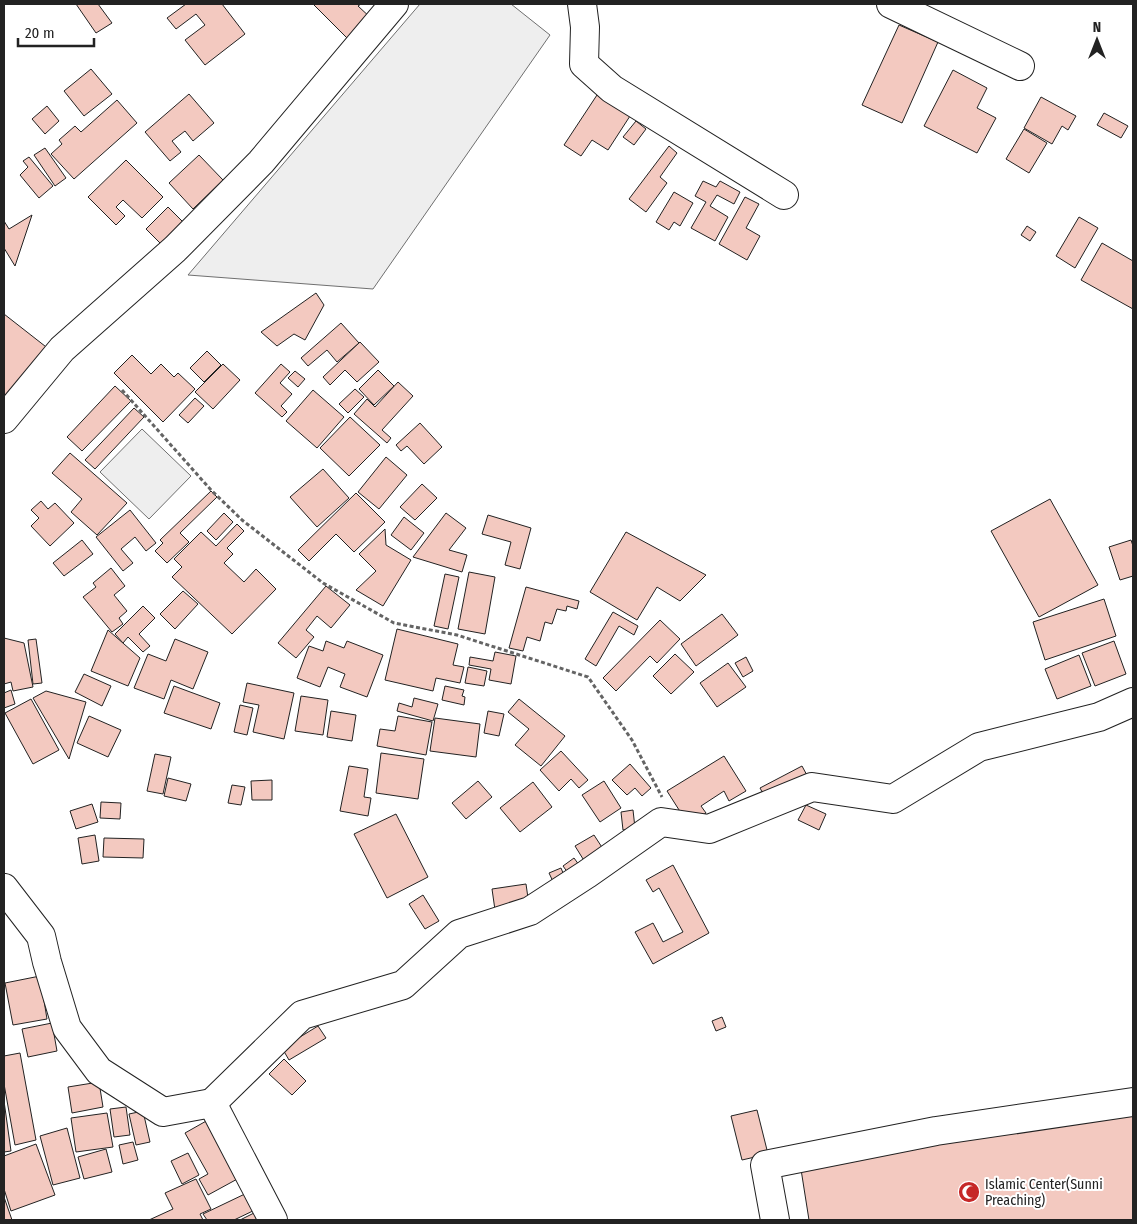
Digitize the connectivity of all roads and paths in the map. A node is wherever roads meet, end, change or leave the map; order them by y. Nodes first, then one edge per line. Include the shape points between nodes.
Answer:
1 (394, 4) edge
2 (582, 4) edge
3 (891, 4) edge
4 (1020, 66) dead end
5 (784, 195) dead end
6 (122, 390) dead end
7 (4, 419) edge
8 (1133, 702) edge
9 (677, 824) junction
10 (4, 888) edge
11 (1133, 1102) edge
12 (212, 1103) junction
13 (273, 1220) edge
14 (775, 1220) edge

1 - 7 street via 261,162 175,249 62,349
2 - 5 street via 584,64 612,90
3 - 4 street
6 - 9 path via 242,520 322,583 394,623 457,635 588,678 632,740
8 - 9 street via 1099,717 979,747 893,799 812,787 709,829
9 - 12 street via 661,822 530,911 459,934 403,986 302,1015
10 - 12 street via 41,936 67,1028 98,1071 163,1112
11 - 14 street via 936,1130 765,1165
12 - 13 street

